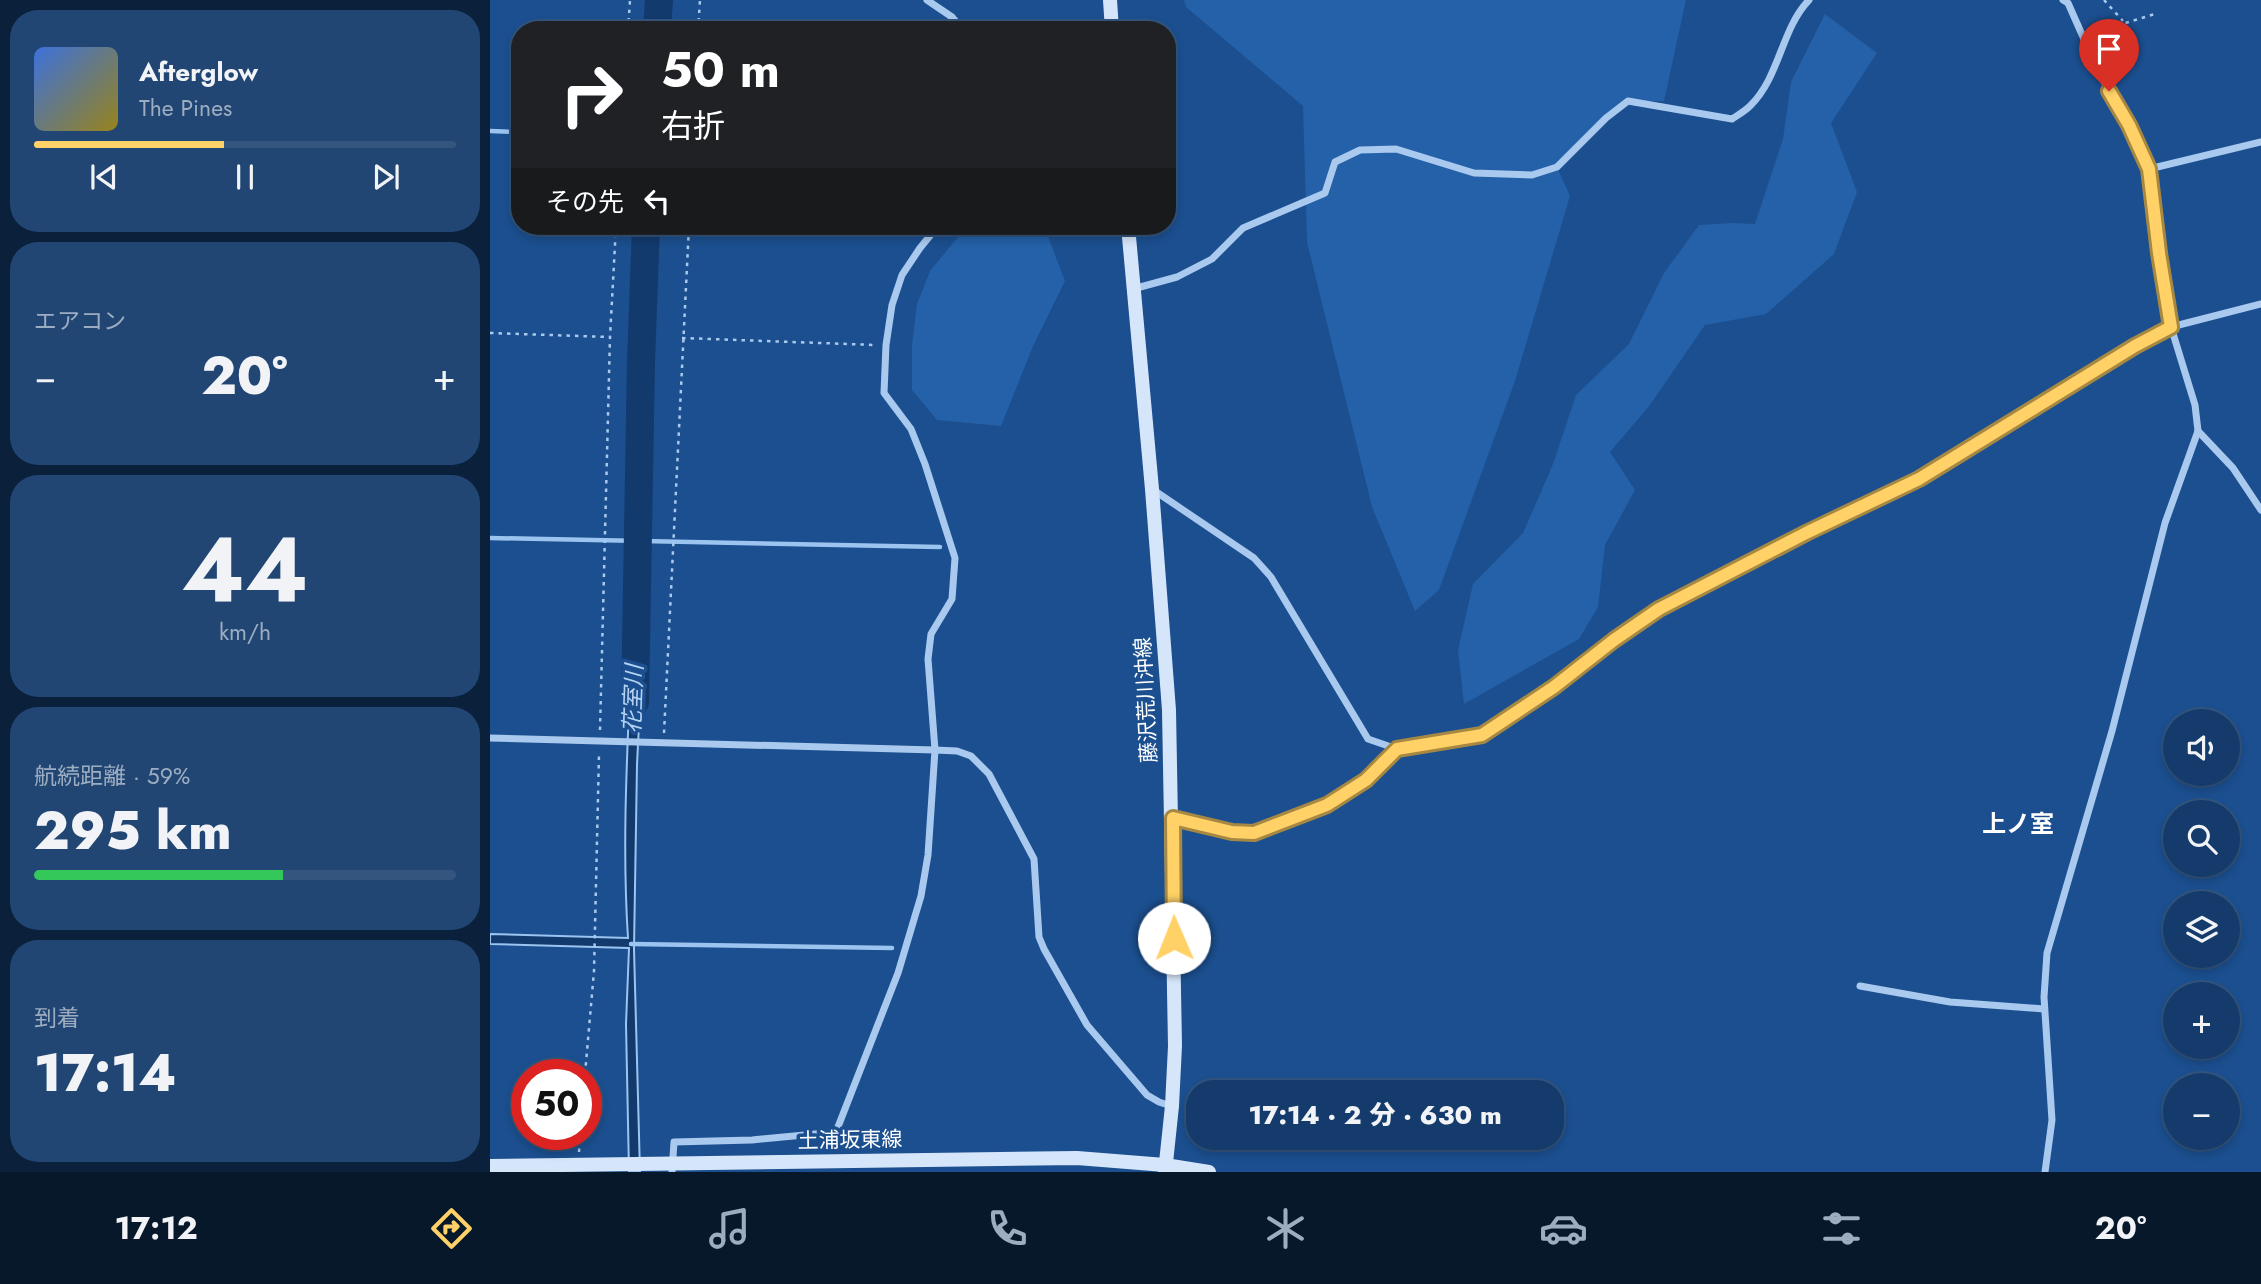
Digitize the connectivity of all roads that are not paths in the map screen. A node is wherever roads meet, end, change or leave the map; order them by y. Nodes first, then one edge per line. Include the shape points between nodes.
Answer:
1 (927, 0) edge
2 (1110, 0) edge
3 (1810, 0) edge
4 (2063, 0) edge
5 (955, 21) edge
6 (1111, 21) edge
7 (2261, 142) edge
8 (2149, 169) junction
9 (931, 235) edge
10 (1129, 235) edge
11 (1133, 289) junction
12 (2261, 304) edge
13 (2171, 327) junction
14 (2198, 431) junction
15 (1152, 489) junction
16 (2261, 510) edge
17 (490, 738) edge
18 (1397, 749) junction
19 (935, 750) junction
20 (1173, 818) junction
21 (1860, 986) dead end
22 (2044, 1009) junction
23 (1172, 1106) junction
24 (490, 1166) edge
25 (669, 1167) edge
26 (1165, 1168) edge
27 (1209, 1172) edge
28 (2045, 1172) edge

1 - 5 street
2 - 6 main road
3 - 11 street via 1799,11 1773,72 1751,106 1732,119 1628,101 1557,167 1532,176 1474,173 1396,149 1360,150 1335,162 1325,193 1243,228 1212,259 1177,277
4 - 8 street
7 - 8 street
8 - 13 street
9 - 19 street via 902,275 892,305 884,393 911,429 954,558 952,599 930,634
10 - 11 main road, 藤沢荒川沖線
11 - 15 main road, 藤沢荒川沖線
12 - 13 street
13 - 14 street via 2195,405
13 - 18 street via 1919,479 1659,609 1482,735
14 - 16 street via 2233,468
14 - 22 street via 2165,523 2112,731 2047,953
15 - 18 street via 1254,558 1271,577 1368,738
15 - 20 main road, 藤沢荒川沖線
17 - 19 street
18 - 20 street via 1366,780 1327,805 1254,833
19 - 23 street via 971,756 989,774 1034,859 1039,937 1044,949 1087,1025 1147,1094
19 - 25 street via 921,896 898,973 836,1132 674,1142
20 - 23 main road, 藤沢荒川沖線
21 - 22 street via 1950,1002
22 - 28 street via 2052,1120
23 - 26 main road, 藤沢荒川沖線
24 - 25 main road, 土浦坂東線
25 - 26 main road, 土浦坂東線 via 1077,1158
26 - 27 main road, 土浦坂東線

